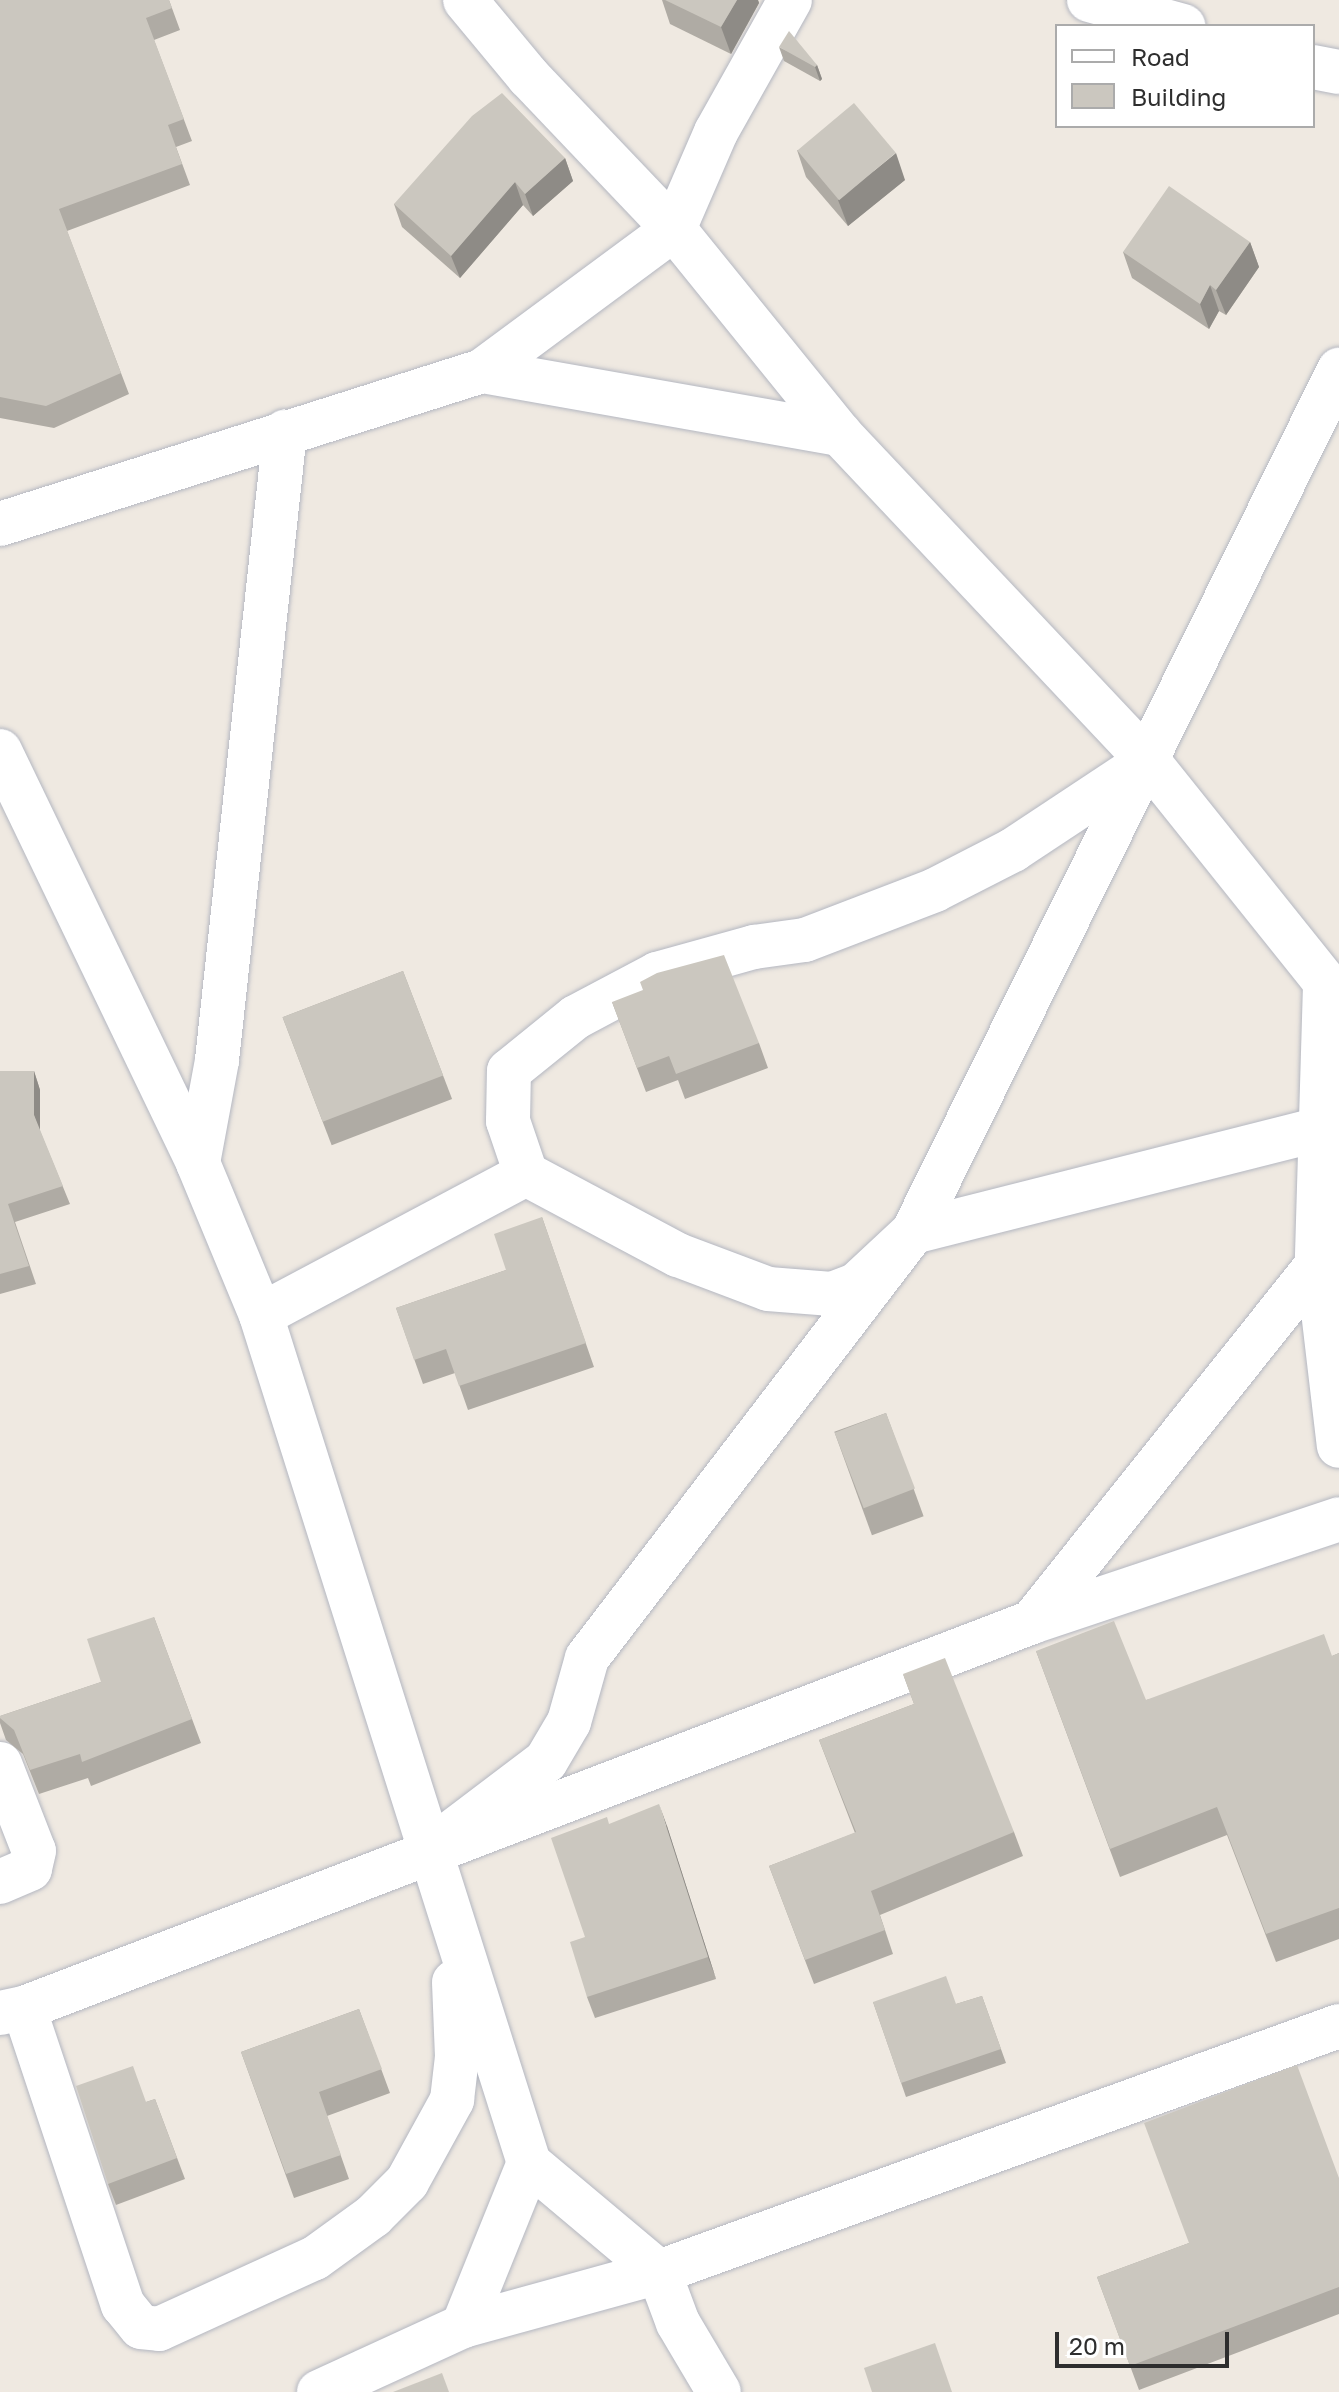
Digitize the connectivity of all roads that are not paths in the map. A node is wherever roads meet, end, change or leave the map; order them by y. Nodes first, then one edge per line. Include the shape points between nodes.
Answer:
1 (465, 0) edge
2 (790, 0) edge
3 (1089, 0) edge
4 (1176, 24) edge
5 (1315, 67) edge
6 (1339, 72) edge
7 (674, 229) junction
8 (1339, 370) edge
9 (482, 371) junction
10 (285, 432) junction
11 (840, 434) junction
12 (0, 524) edge
13 (0, 751) edge
14 (1148, 761) junction
15 (1332, 992) edge
16 (1324, 1128) junction
17 (198, 1163) junction
18 (526, 1174) junction
19 (913, 1232) junction
20 (1328, 1248) edge
21 (261, 1315) junction
22 (1339, 1446) edge
23 (1339, 1519) edge
24 (1032, 1622) junction
25 (0, 1764) edge
26 (431, 1848) junction
27 (0, 1882) edge
28 (450, 1920) junction
29 (12, 2010) edge
30 (1339, 2026) edge
31 (529, 2163) junction
32 (659, 2272) junction
33 (463, 2326) junction
34 (319, 2392) edge
35 (719, 2392) edge

1 - 7 street via 529,77
2 - 7 street via 716,132
3 - 4 street
5 - 6 street
7 - 9 street
7 - 11 street
8 - 14 street
9 - 10 street
9 - 11 street
10 - 12 street
10 - 17 street via 217,1060
11 - 14 street
13 - 17 street
14 - 15 street
14 - 18 street via 1013,850 909,902 805,940 754,947 657,974 576,1017 509,1071 508,1121
14 - 19 street
15 - 16 street
16 - 19 street
16 - 20 street
17 - 21 street
18 - 19 street via 678,1255 793,1294 832,1294 856,1285
18 - 21 street
19 - 26 street via 587,1658 578,1698 546,1761
20 - 22 street
20 - 24 street
21 - 26 street
23 - 24 street
24 - 26 street
25 - 27 street via 34,1851 30,1869
26 - 28 street
26 - 29 street
28 - 29 street via 457,2057 452,2100 407,2182 373,2216 315,2258 159,2329 141,2327 123,2305
28 - 31 street
30 - 32 street
31 - 32 street
31 - 33 street
32 - 33 street
32 - 35 street via 678,2323
33 - 34 street

